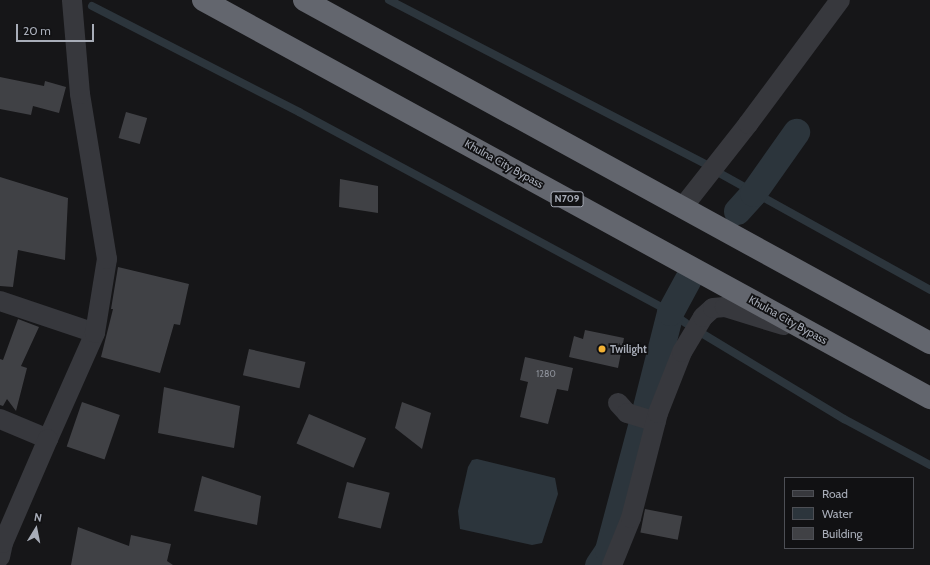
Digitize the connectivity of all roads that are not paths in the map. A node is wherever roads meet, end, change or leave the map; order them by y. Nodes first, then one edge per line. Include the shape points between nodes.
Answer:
1 (72, 0) edge
2 (203, 0) edge
3 (304, 0) edge
4 (840, 0) edge
5 (682, 208) junction
6 (0, 301) edge
7 (95, 333) junction
8 (824, 340) junction
9 (930, 343) edge
10 (930, 398) edge
11 (618, 403) dead end
12 (0, 419) edge
13 (656, 422) junction
14 (48, 439) junction
15 (0, 558) edge
16 (612, 565) edge

1 - 7 street via 80,94 106,259
2 - 8 highway, Khulna City Bypass / N709
3 - 5 highway
4 - 5 street
5 - 9 highway
6 - 7 street
7 - 14 street
8 - 10 highway, Khulna City Bypass / N709
8 - 13 street via 725,306 713,308 703,317 682,352
11 - 13 street via 627,413
12 - 14 street
13 - 16 street via 631,518
14 - 15 street

